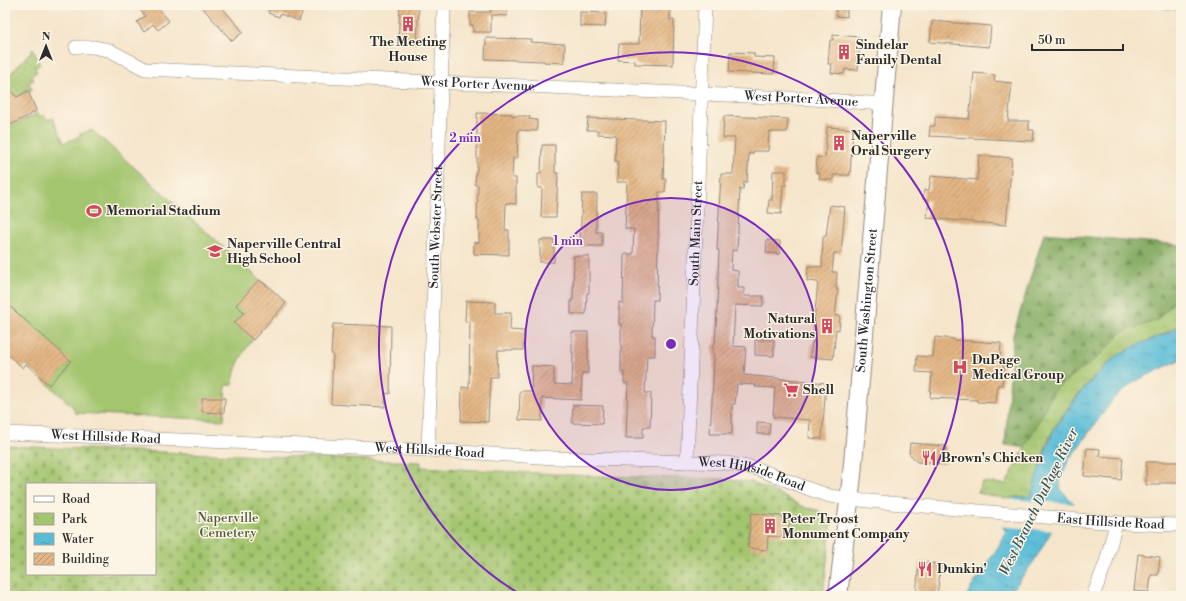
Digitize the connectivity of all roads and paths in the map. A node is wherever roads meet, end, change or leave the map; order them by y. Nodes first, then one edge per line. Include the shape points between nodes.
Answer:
1 (444, 5) edge
2 (705, 5) edge
3 (892, 5) edge
4 (76, 47) dead end
5 (442, 82) junction
6 (701, 94) junction
7 (884, 104) junction
8 (5, 433) edge
9 (428, 450) junction
10 (687, 462) junction
11 (849, 498) junction
12 (1116, 523) junction
13 (1181, 524) edge
14 (838, 596) edge
15 (1093, 596) edge

1 - 5 street, South Webster Street
2 - 6 street, South Main Street
3 - 7 main road, South Washington Street
4 - 5 street, West Porter Avenue via 109,50 145,69
5 - 6 street, West Porter Avenue
5 - 9 street, South Webster Street
6 - 7 street, West Porter Avenue
6 - 10 street, South Main Street
7 - 11 main road, South Washington Street
8 - 9 street, West Hillside Road
9 - 10 street, West Hillside Road via 556,458
10 - 11 street, West Hillside Road via 758,469 830,496
11 - 12 street, East Hillside Road
11 - 14 main road, South Washington Street
12 - 13 street, East Hillside Road
12 - 15 street via 1106,562

